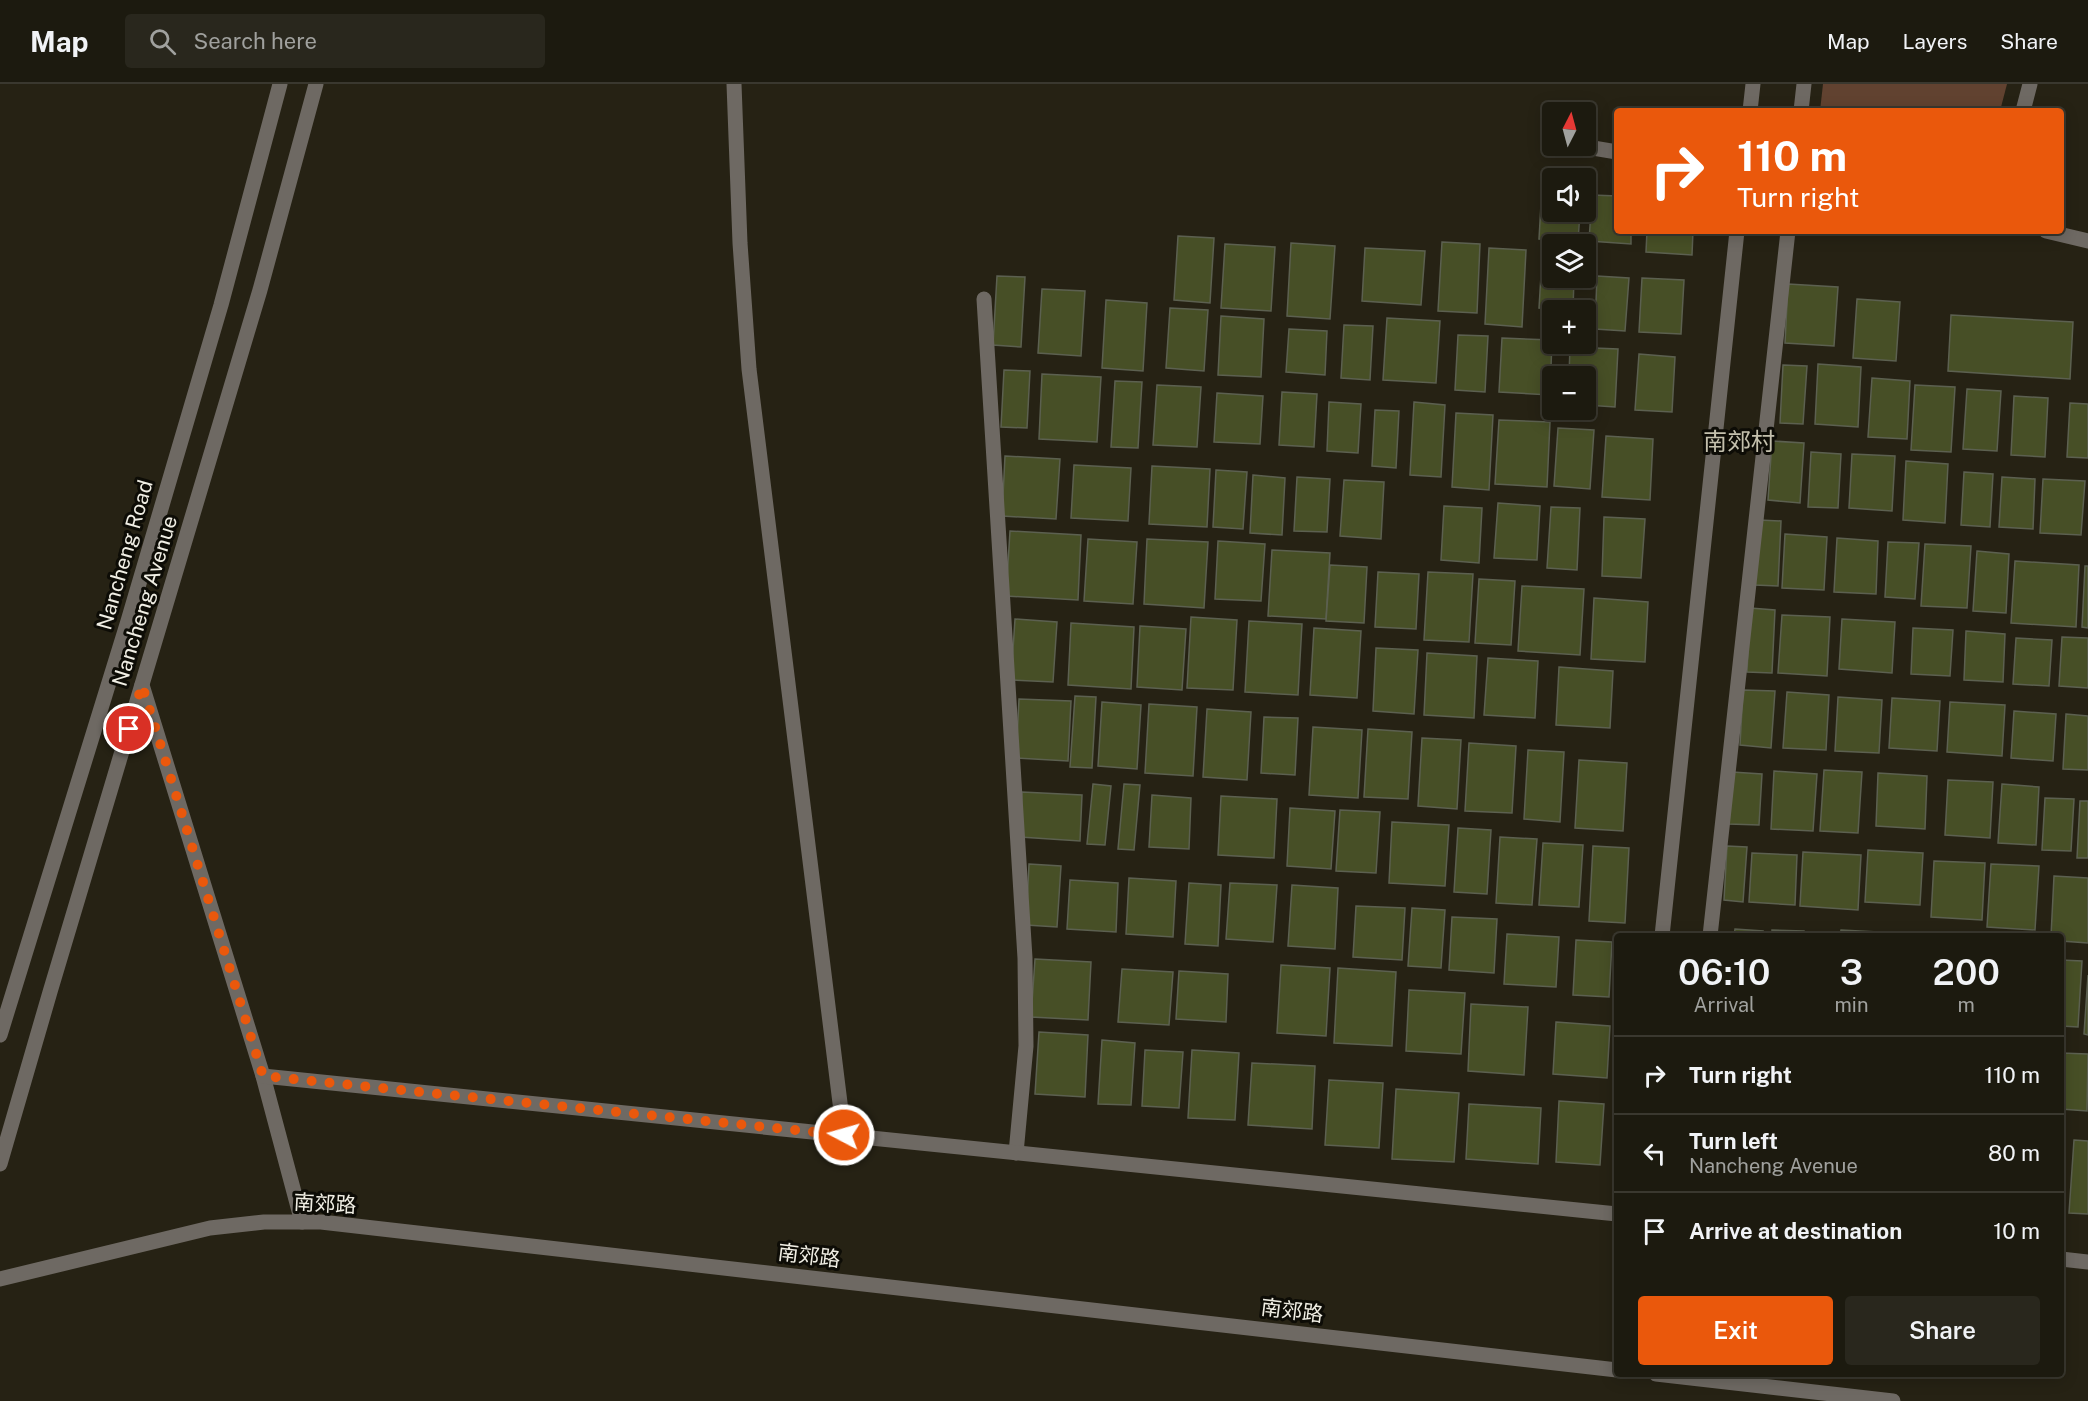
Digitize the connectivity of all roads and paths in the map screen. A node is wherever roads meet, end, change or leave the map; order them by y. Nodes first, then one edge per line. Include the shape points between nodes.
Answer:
1 (280, 84) edge
2 (316, 84) edge
3 (734, 84) edge
4 (1753, 84) edge
5 (1804, 84) edge
6 (2030, 84) edge
7 (1750, 108) edge
8 (1801, 108) edge
9 (2024, 108) edge
10 (1596, 148) edge
11 (1614, 152) edge
12 (1737, 234) edge
13 (1788, 234) edge
14 (2059, 234) edge
15 (2088, 241) edge
16 (984, 299) dead end
17 (142, 685) junction
18 (1662, 933) edge
19 (1710, 933) edge
20 (0, 1035) edge
21 (263, 1076) junction
22 (844, 1135) junction
23 (1016, 1153) junction
24 (0, 1164) edge
25 (1614, 1214) edge
26 (302, 1222) junction
27 (2064, 1259) edge
28 (2088, 1262) edge
29 (0, 1279) edge
30 (1614, 1370) edge
31 (1682, 1377) edge
32 (1893, 1401) edge

1 - 20 street, Nancheng Road via 221,305 129,621
2 - 17 street, Nancheng Avenue via 260,290
3 - 22 street via 749,369
4 - 7 street
5 - 8 street
6 - 9 street
10 - 11 street
12 - 18 street
13 - 19 street
14 - 15 street
16 - 23 street via 1025,958 1026,1046
17 - 21 street
17 - 24 street, Nancheng Avenue
21 - 22 street
21 - 26 street
22 - 23 street
23 - 25 street
26 - 29 street, 南郊路 via 210,1228
26 - 30 street, 南郊路
27 - 28 street
31 - 32 street

